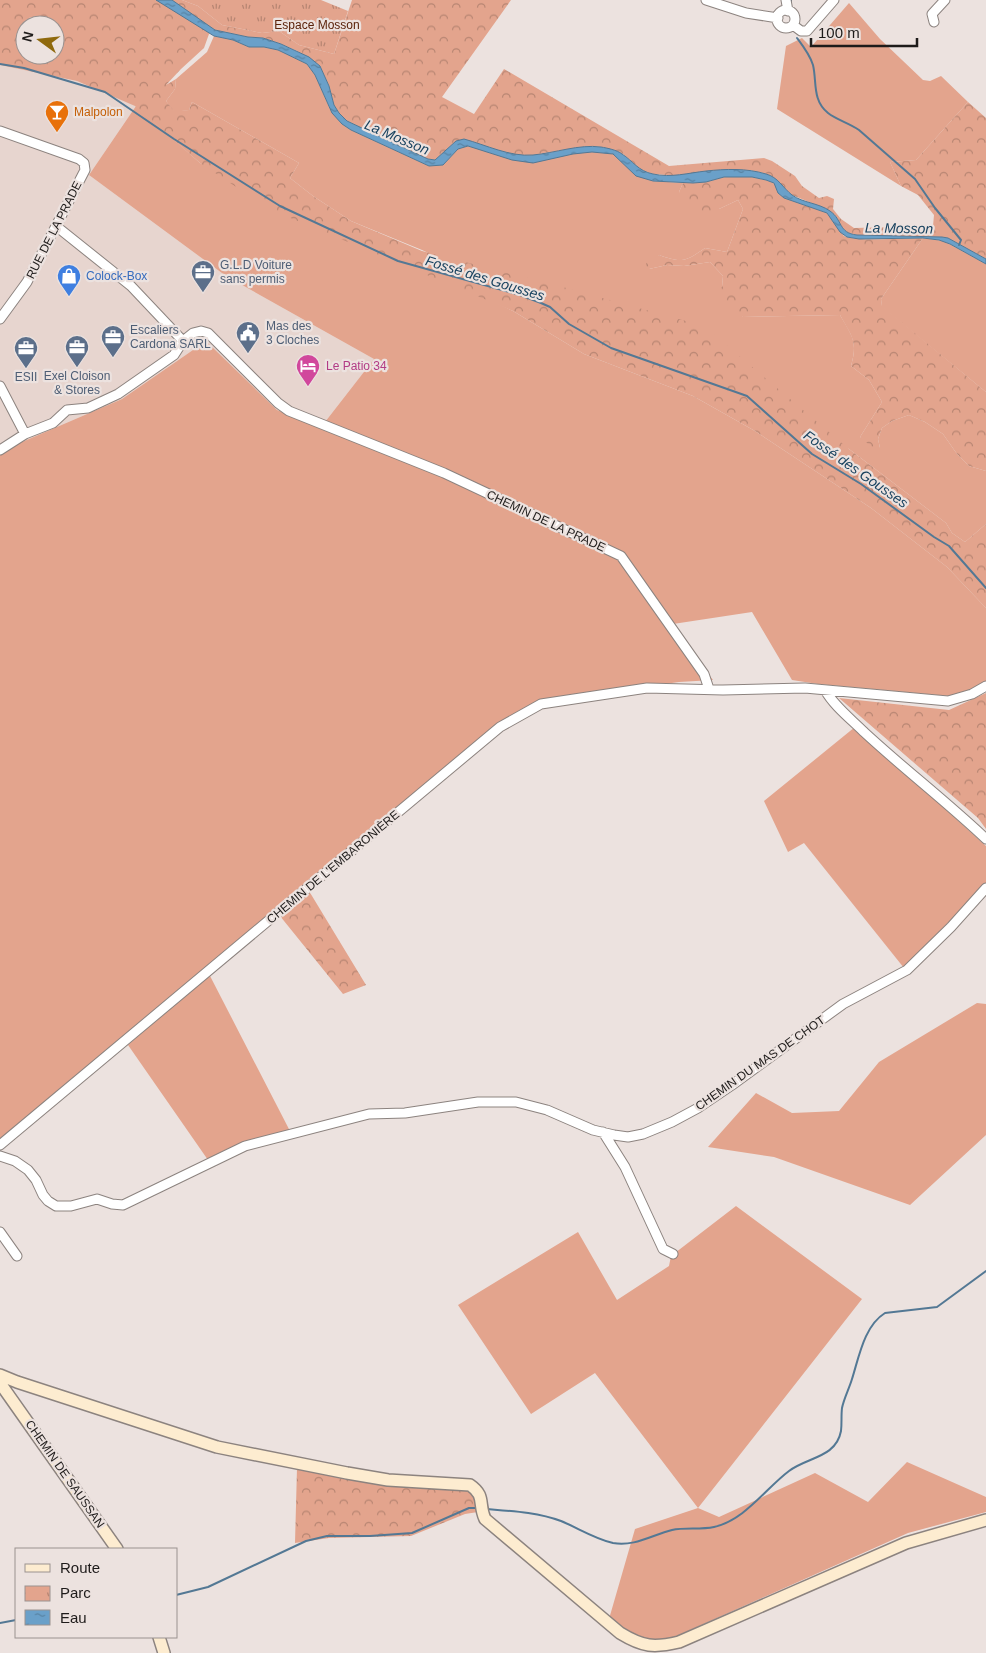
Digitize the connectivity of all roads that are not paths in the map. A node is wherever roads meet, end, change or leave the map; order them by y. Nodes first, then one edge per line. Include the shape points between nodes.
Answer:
1 (706, 0) edge
2 (786, 0) edge
3 (834, 0) edge
4 (945, 0) edge
5 (788, 11) junction
6 (778, 18) junction
7 (934, 22) dead end
8 (793, 25) junction
9 (0, 131) edge
10 (56, 226) junction
11 (0, 319) edge
12 (183, 341) junction
13 (0, 386) edge
14 (25, 434) junction
15 (0, 450) edge
16 (986, 686) edge
17 (709, 689) junction
18 (825, 690) junction
19 (986, 839) edge
20 (986, 888) edge
21 (603, 1132) junction
22 (0, 1145) edge
23 (0, 1156) edge
24 (0, 1232) edge
25 (673, 1254) dead end
26 (17, 1256) dead end
27 (0, 1375) edge
28 (17, 1382) junction
29 (0, 1383) edge
30 (13, 1400) junction
31 (986, 1520) edge
32 (116, 1548) edge
33 (159, 1638) edge
34 (648, 1649) edge
35 (164, 1653) edge

1 - 6 street via 746,13
2 - 5 street
3 - 8 street via 808,31 801,31
4 - 7 street via 932,14
5 - 6 street via 782,11
5 - 8 street via 794,16
6 - 8 street via 779,25 784,28
9 - 10 street, RUE DE LA PRADE via 84,163 85,170
10 - 11 street, RUE DE LA PRADE via 27,282
10 - 12 street via 131,286
12 - 14 street via 174,355 118,394 88,408 67,410 53,422
12 - 17 street, CHEMIN DE LA PRADE via 193,333 208,333 278,404 289,410 444,473 621,556 704,674
13 - 14 street
14 - 15 street
16 - 18 street, CHEMIN DE L'EMBARONIÈRE via 948,701
17 - 18 street, CHEMIN DE L'EMBARONIÈRE
17 - 22 street, CHEMIN DE L'EMBARONIÈRE via 647,688 541,704 500,726
18 - 19 street via 839,708 890,756
20 - 21 street, CHEMIN DU MAS DE CHOT via 907,970 843,1004 732,1086 672,1122 643,1134 628,1137
21 - 23 street, CHEMIN DU MAS DE CHOT via 547,1110 516,1102 478,1102 405,1113 369,1114 245,1146 123,1205 97,1199 56,1206 48,1201 28,1170
21 - 25 street via 625,1167 663,1249
24 - 26 street
27 - 28 street
28 - 30 street
28 - 34 street via 218,1447 388,1480 470,1485 482,1500 485,1519 620,1633
29 - 30 street, CHEMIN DE SAUSSAN
30 - 32 street, CHEMIN DE SAUSSAN
31 - 34 street via 906,1542 679,1642
33 - 35 street

